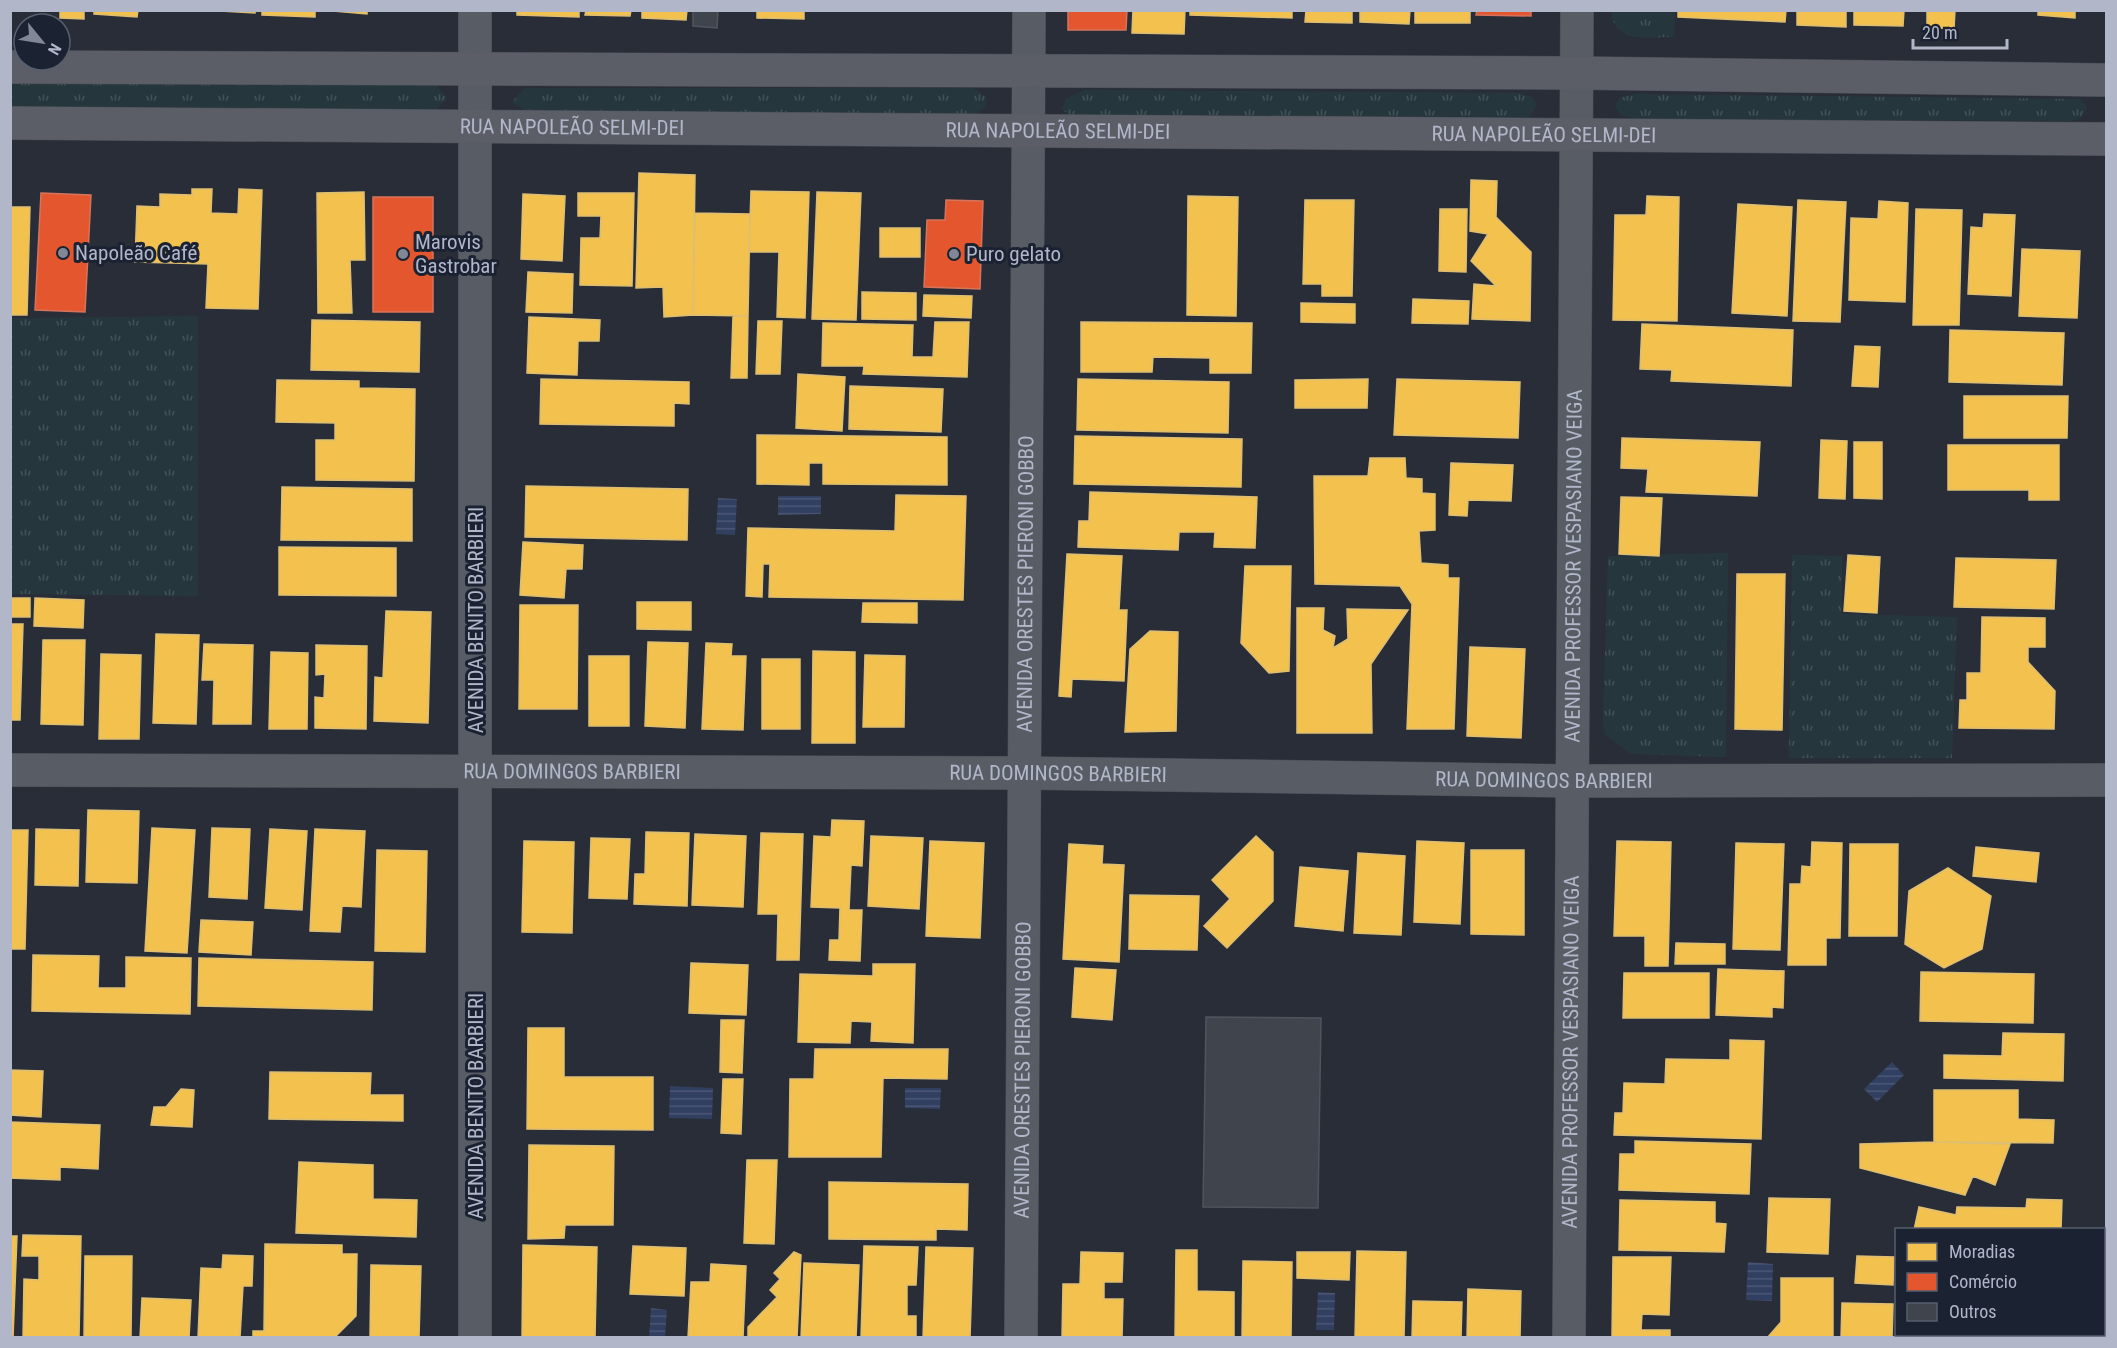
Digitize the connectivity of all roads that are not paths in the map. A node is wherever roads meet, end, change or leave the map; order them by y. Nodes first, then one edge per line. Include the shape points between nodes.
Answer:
1 (475, 10) edge
2 (1029, 10) edge
3 (1578, 10) edge
4 (10, 67) edge
5 (474, 69) junction
6 (1028, 72) junction
7 (1577, 73) junction
8 (2106, 80) edge
9 (10, 123) edge
10 (474, 127) junction
11 (1029, 130) junction
12 (1579, 137) junction
13 (2106, 139) edge
14 (10, 770) edge
15 (477, 772) junction
16 (1024, 773) junction
17 (2106, 780) edge
18 (1574, 781) junction
19 (475, 1338) edge
20 (1021, 1338) edge
21 (1569, 1338) edge

1 - 5 street, AVENIDA BENITO BARBIERI
2 - 6 street, AVENIDA ORESTES PIERONI GOBBO
3 - 7 street, AVENIDA PROFESSOR VESPASIANO VEIGA
4 - 5 main road
5 - 6 main road
5 - 10 street, AVENIDA BENITO BARBIERI
6 - 7 main road
6 - 11 street, AVENIDA ORESTES PIERONI GOBBO
7 - 8 main road
7 - 12 street, AVENIDA PROFESSOR VESPASIANO VEIGA
9 - 10 main road, RUA NAPOLEÃO SELMI-DEI
10 - 11 main road, RUA NAPOLEÃO SELMI-DEI
10 - 15 street, AVENIDA BENITO BARBIERI
11 - 12 main road, RUA NAPOLEÃO SELMI-DEI
11 - 16 street, AVENIDA ORESTES PIERONI GOBBO
12 - 13 main road, RUA NAPOLEÃO SELMI-DEI
12 - 18 street, AVENIDA PROFESSOR VESPASIANO VEIGA
14 - 15 street, RUA DOMINGOS BARBIERI
15 - 16 street, RUA DOMINGOS BARBIERI
15 - 19 street, AVENIDA BENITO BARBIERI
16 - 18 street, RUA DOMINGOS BARBIERI
16 - 20 street, AVENIDA ORESTES PIERONI GOBBO
17 - 18 street, RUA DOMINGOS BARBIERI
18 - 21 street, AVENIDA PROFESSOR VESPASIANO VEIGA

